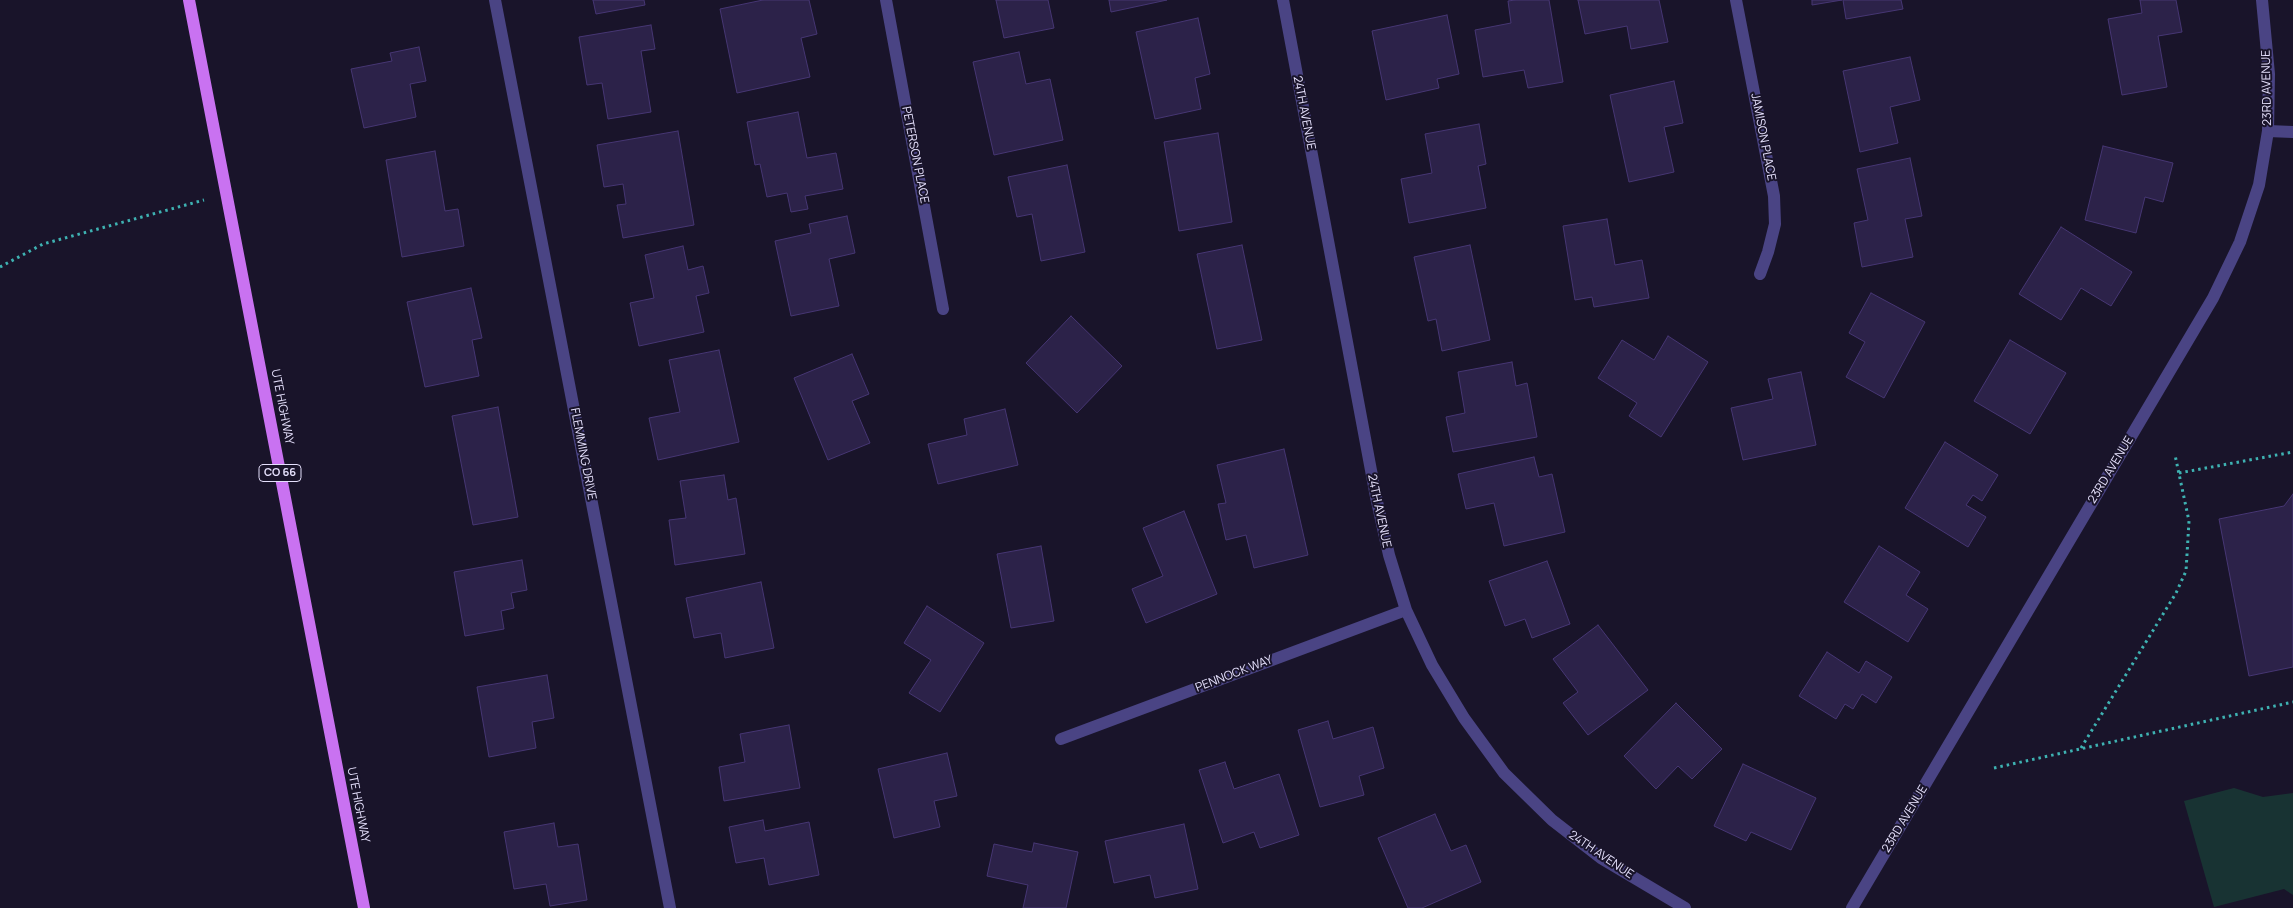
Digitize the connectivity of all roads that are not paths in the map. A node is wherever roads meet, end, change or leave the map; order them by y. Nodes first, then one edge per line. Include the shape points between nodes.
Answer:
1 (189, 0) edge
2 (496, 0) edge
3 (886, 0) edge
4 (1283, 0) edge
5 (1736, 0) edge
6 (2262, 0) edge
7 (2268, 131) junction
8 (2293, 132) edge
9 (1760, 274) dead end
10 (944, 309) dead end
11 (1406, 610) junction
12 (1061, 739) dead end
13 (364, 908) edge
14 (670, 908) edge
15 (1686, 908) edge
16 (1852, 908) edge

1 - 13 main road, UTE HIGHWAY / CO 66
2 - 14 street, FLEMMING DRIVE
3 - 10 street, PETERSON PLACE
4 - 11 street, 24TH AVENUE via 1376,497
5 - 9 street, JAMISON PLACE via 1774,196 1775,224
6 - 7 street, 23RD AVENUE via 2269,74
7 - 8 street
7 - 16 street, 23RD AVENUE via 2259,185 2240,242 2213,298
11 - 12 street, PENNOCK WAY
11 - 15 street, 24TH AVENUE via 1454,703 1504,773 1552,820 1601,858

